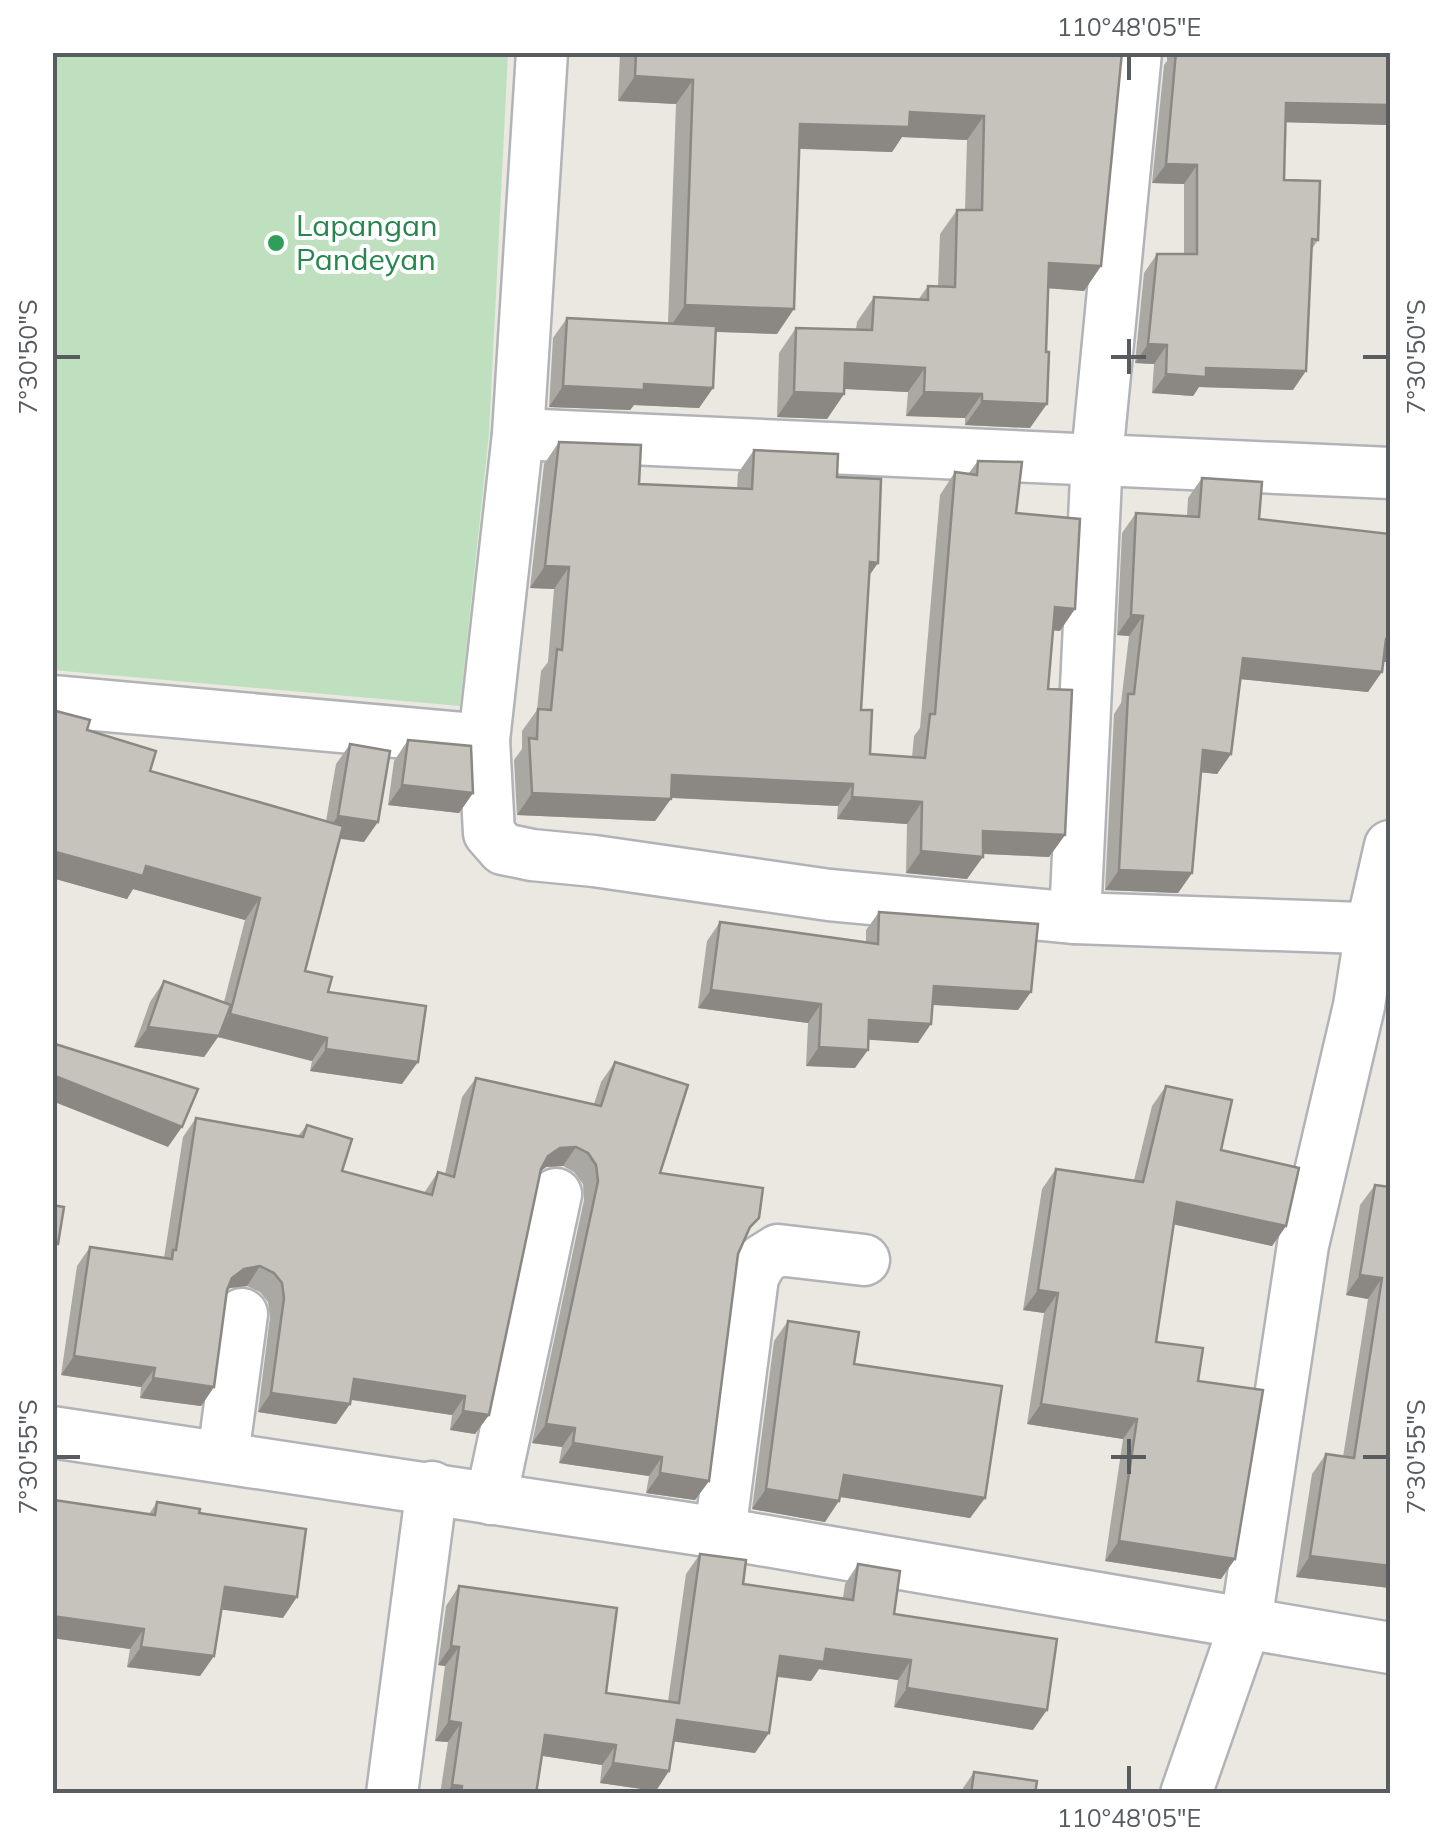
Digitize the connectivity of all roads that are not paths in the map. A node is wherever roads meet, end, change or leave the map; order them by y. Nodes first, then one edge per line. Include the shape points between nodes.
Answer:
1 (542, 52) edge
2 (1136, 52) edge
3 (518, 434) junction
4 (1097, 458) junction
5 (1390, 473) edge
6 (52, 700) edge
7 (484, 740) junction
8 (1390, 846) edge
9 (1075, 918) junction
10 (1380, 929) edge
11 (556, 1194) dead end
12 (864, 1260) dead end
13 (242, 1314) dead end
14 (52, 1432) edge
15 (224, 1456) junction
16 (432, 1487) junction
17 (492, 1499) junction
18 (720, 1533) junction
19 (1246, 1622) junction
20 (1390, 1648) edge
21 (392, 1794) edge
22 (1186, 1794) edge

1 - 3 street
2 - 4 street
3 - 4 street
3 - 7 street
4 - 5 street
4 - 9 street
6 - 7 street
7 - 9 street via 489,833 502,849 829,896
8 - 10 street
9 - 10 street
10 - 19 street via 1303,1245
11 - 17 street
12 - 18 street via 778,1250 753,1277
13 - 15 street
14 - 15 street
15 - 16 street
16 - 17 street
16 - 21 street
17 - 18 street
18 - 19 street
19 - 20 street
19 - 22 street

